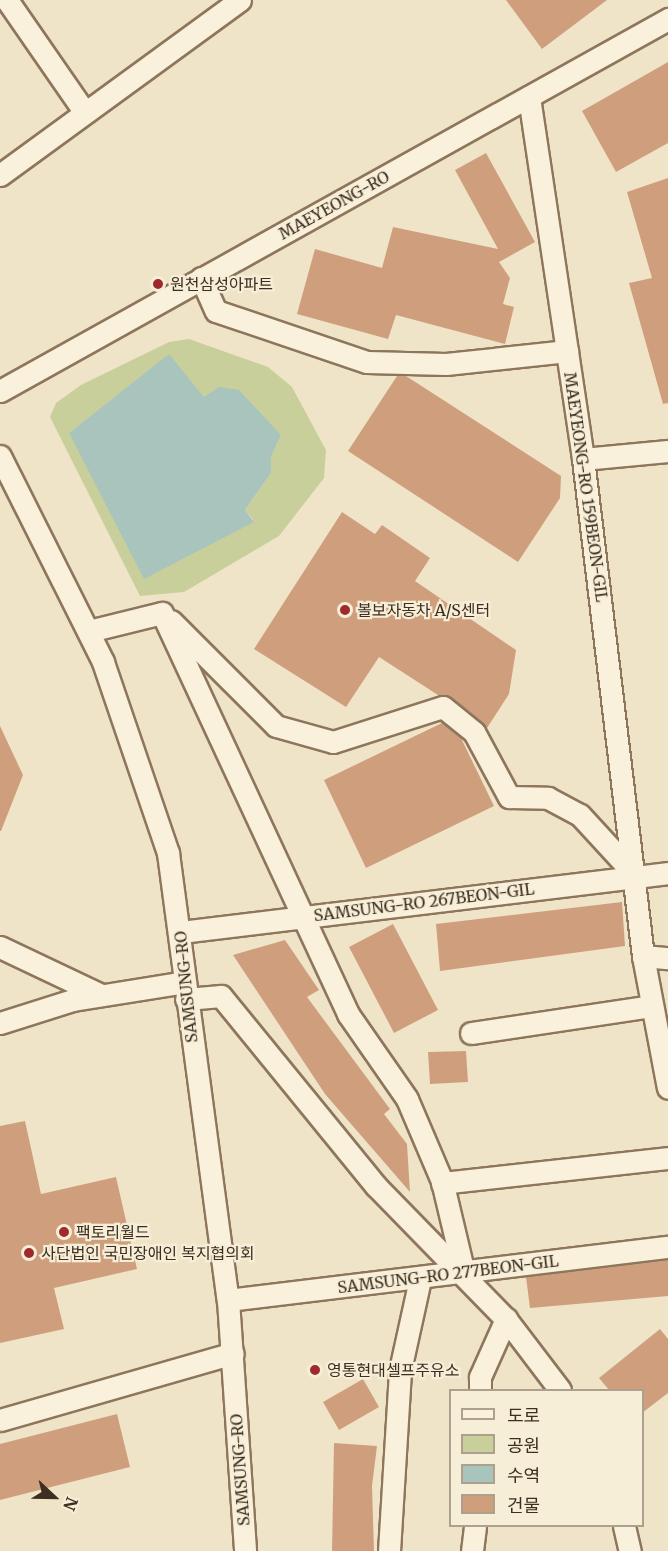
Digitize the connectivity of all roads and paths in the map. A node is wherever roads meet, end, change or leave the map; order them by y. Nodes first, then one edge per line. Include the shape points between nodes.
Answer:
1 (6, 0) edge
2 (240, 0) edge
3 (668, 19) edge
4 (529, 97) junction
5 (84, 111) junction
6 (0, 175) edge
7 (201, 278) junction
8 (567, 351) junction
9 (0, 391) edge
10 (668, 451) edge
11 (0, 456) edge
12 (583, 459) junction
13 (162, 613) junction
14 (89, 632) junction
15 (668, 873) edge
16 (637, 877) junction
17 (301, 916) junction
18 (181, 932) junction
19 (0, 947) edge
20 (643, 956) junction
21 (668, 958) edge
22 (185, 991) junction
23 (101, 995) junction
24 (652, 1006) junction
25 (0, 1023) edge
26 (471, 1033) dead end
27 (668, 1088) edge
28 (668, 1158) edge
29 (442, 1183) junction
30 (668, 1247) edge
31 (464, 1273) junction
32 (420, 1279) junction
33 (228, 1300) junction
34 (506, 1319) junction
35 (233, 1353) junction
36 (480, 1389) edge
37 (559, 1389) edge
38 (0, 1420) edge
39 (475, 1527) edge
40 (624, 1527) edge
41 (245, 1551) edge
42 (389, 1551) edge
43 (472, 1551) edge
44 (630, 1551) edge

1 - 5 street
2 - 5 street
3 - 4 street, MAEYEONG-RO
4 - 7 street, MAEYEONG-RO
4 - 8 street, MAEYEONG-RO 159BEON-GIL
5 - 6 street
7 - 8 street via 216,311 367,363 446,364
7 - 9 street, MAEYEONG-RO
8 - 12 street, MAEYEONG-RO 159BEON-GIL
10 - 12 street
11 - 14 street, SAMSUNG-RO
12 - 16 street, MAEYEONG-RO 159BEON-GIL
13 - 14 street
13 - 16 street via 276,726 333,742 443,707 474,732 509,797 548,798 579,815
13 - 17 street
14 - 18 street, SAMSUNG-RO via 168,853
15 - 16 street, SAMSUNG-RO 267BEON-GIL
16 - 17 street, SAMSUNG-RO 267BEON-GIL
16 - 20 street, MAEYEONG-RO 159BEON-GIL
17 - 18 street, SAMSUNG-RO 267BEON-GIL
17 - 29 street via 348,1014 407,1099
18 - 22 street, SAMSUNG-RO
19 - 23 street
20 - 21 street
20 - 24 street, MAEYEONG-RO 159BEON-GIL
22 - 23 street
22 - 31 street via 221,996 376,1186
22 - 33 street, SAMSUNG-RO
23 - 25 street
24 - 26 street
24 - 27 street, MAEYEONG-RO 159BEON-GIL
28 - 29 street
29 - 31 street
30 - 31 street, SAMSUNG-RO 277BEON-GIL
31 - 32 street, SAMSUNG-RO 277BEON-GIL
31 - 34 street
32 - 33 street, SAMSUNG-RO 277BEON-GIL
32 - 42 street via 400,1370
33 - 35 street, SAMSUNG-RO
34 - 36 street via 480,1377
34 - 37 street
35 - 38 street
35 - 41 street, SAMSUNG-RO
39 - 43 street
40 - 44 street

